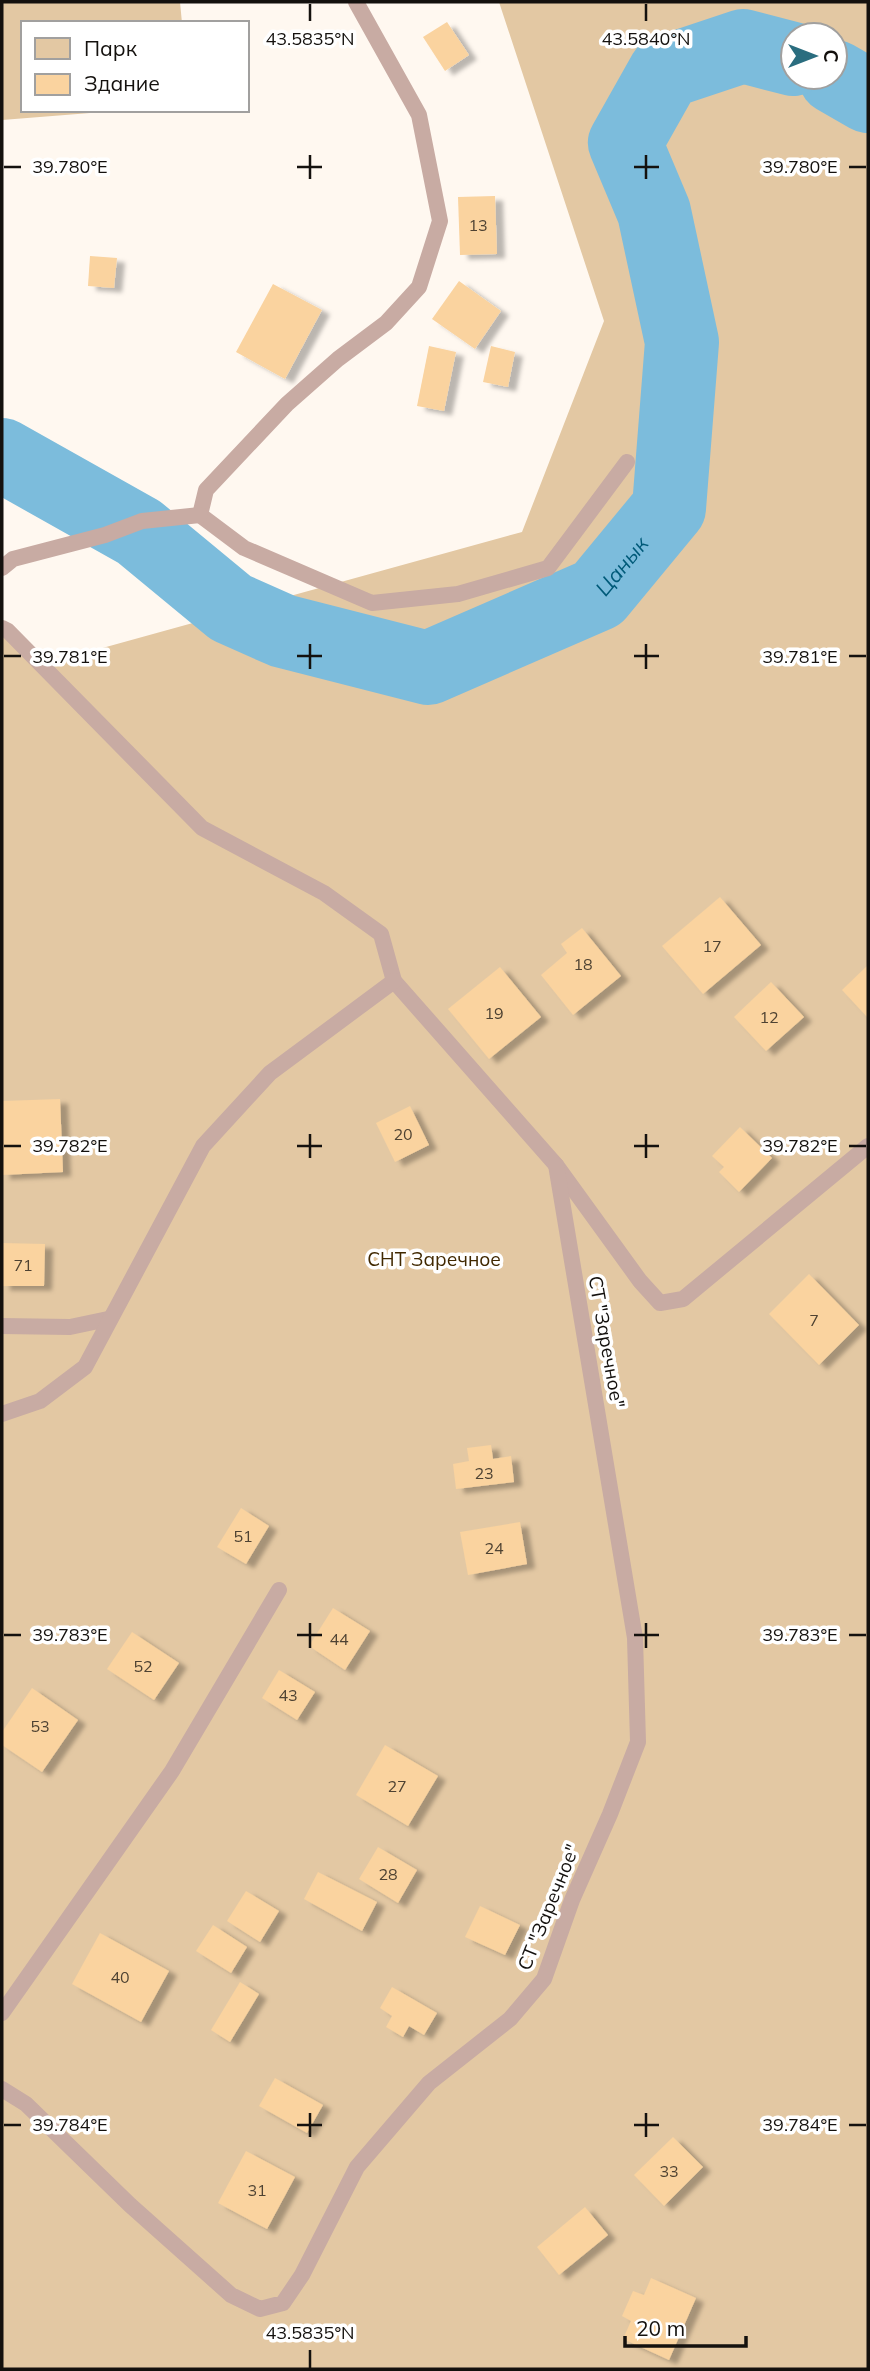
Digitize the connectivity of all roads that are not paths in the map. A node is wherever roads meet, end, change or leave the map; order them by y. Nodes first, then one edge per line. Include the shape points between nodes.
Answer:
1 (356, 2) edge
2 (627, 462) dead end
3 (200, 514) junction
4 (2, 568) edge
5 (2, 628) edge
6 (394, 981) junction
7 (868, 1146) edge
8 (556, 1166) junction
9 (108, 1319) junction
10 (2, 1326) edge
11 (2, 1414) edge
12 (279, 1590) dead end
13 (2, 2014) edge
14 (2, 2088) edge

1 - 3 lane via 419,115 440,221 419,287 386,323 287,404 206,490
2 - 3 lane via 548,568 458,594 372,603 244,548
3 - 4 lane via 142,521 13,559
5 - 6 lane via 202,828 324,893 381,934
6 - 8 lane
6 - 9 lane via 270,1073 203,1146
7 - 8 lane via 683,1299 660,1303 639,1282
8 - 14 lane, СТ "Заречное" via 635,1638 638,1742 544,1979 510,2019 429,2083 357,2167 283,2303 260,2309 231,2295 26,2104
9 - 10 lane via 70,1326
9 - 11 lane via 85,1367 40,1401
12 - 13 lane via 172,1771

